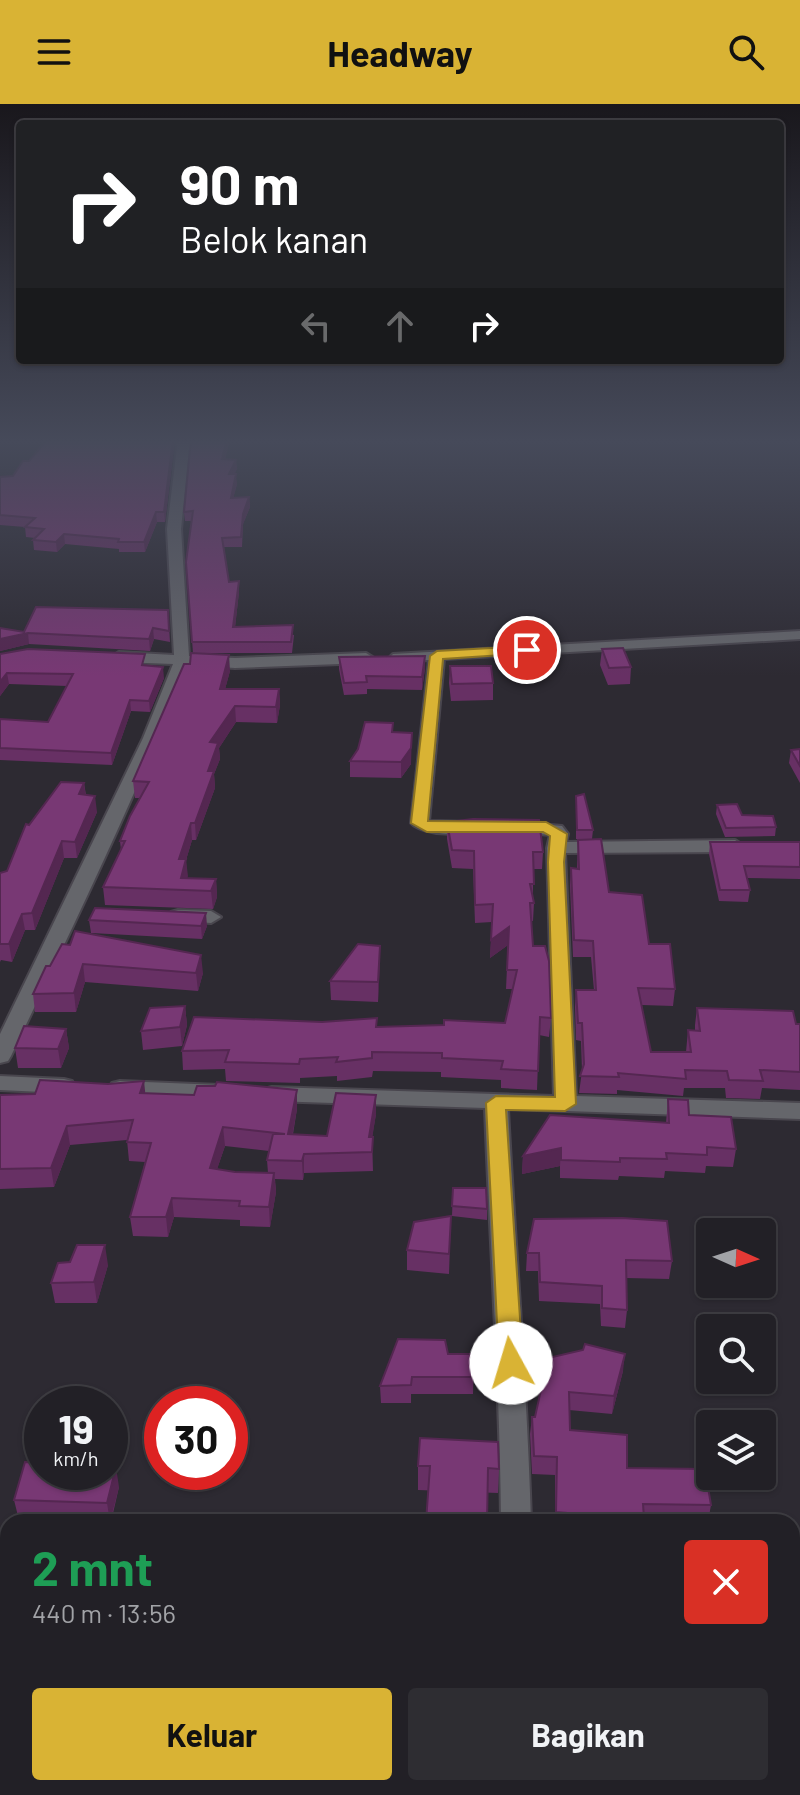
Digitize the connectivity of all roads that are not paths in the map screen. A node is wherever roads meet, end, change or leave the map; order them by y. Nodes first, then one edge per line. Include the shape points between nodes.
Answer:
1 (175, 518) edge
2 (800, 635) edge
3 (98, 656) edge
4 (437, 656) junction
5 (182, 662) junction
6 (751, 845) edge
7 (556, 848) junction
8 (164, 915) edge
9 (211, 917) dead end
10 (0, 1056) edge
11 (0, 1083) edge
12 (496, 1103) junction
13 (565, 1104) junction
14 (800, 1111) edge
15 (516, 1514) edge

1 - 5 street
2 - 4 street
3 - 5 street
4 - 5 street
4 - 7 street via 420,823 552,828 559,834
5 - 10 street via 78,913
6 - 7 street
7 - 13 street
8 - 9 street
11 - 12 street
12 - 13 street
12 - 15 street via 514,1392
13 - 14 street

